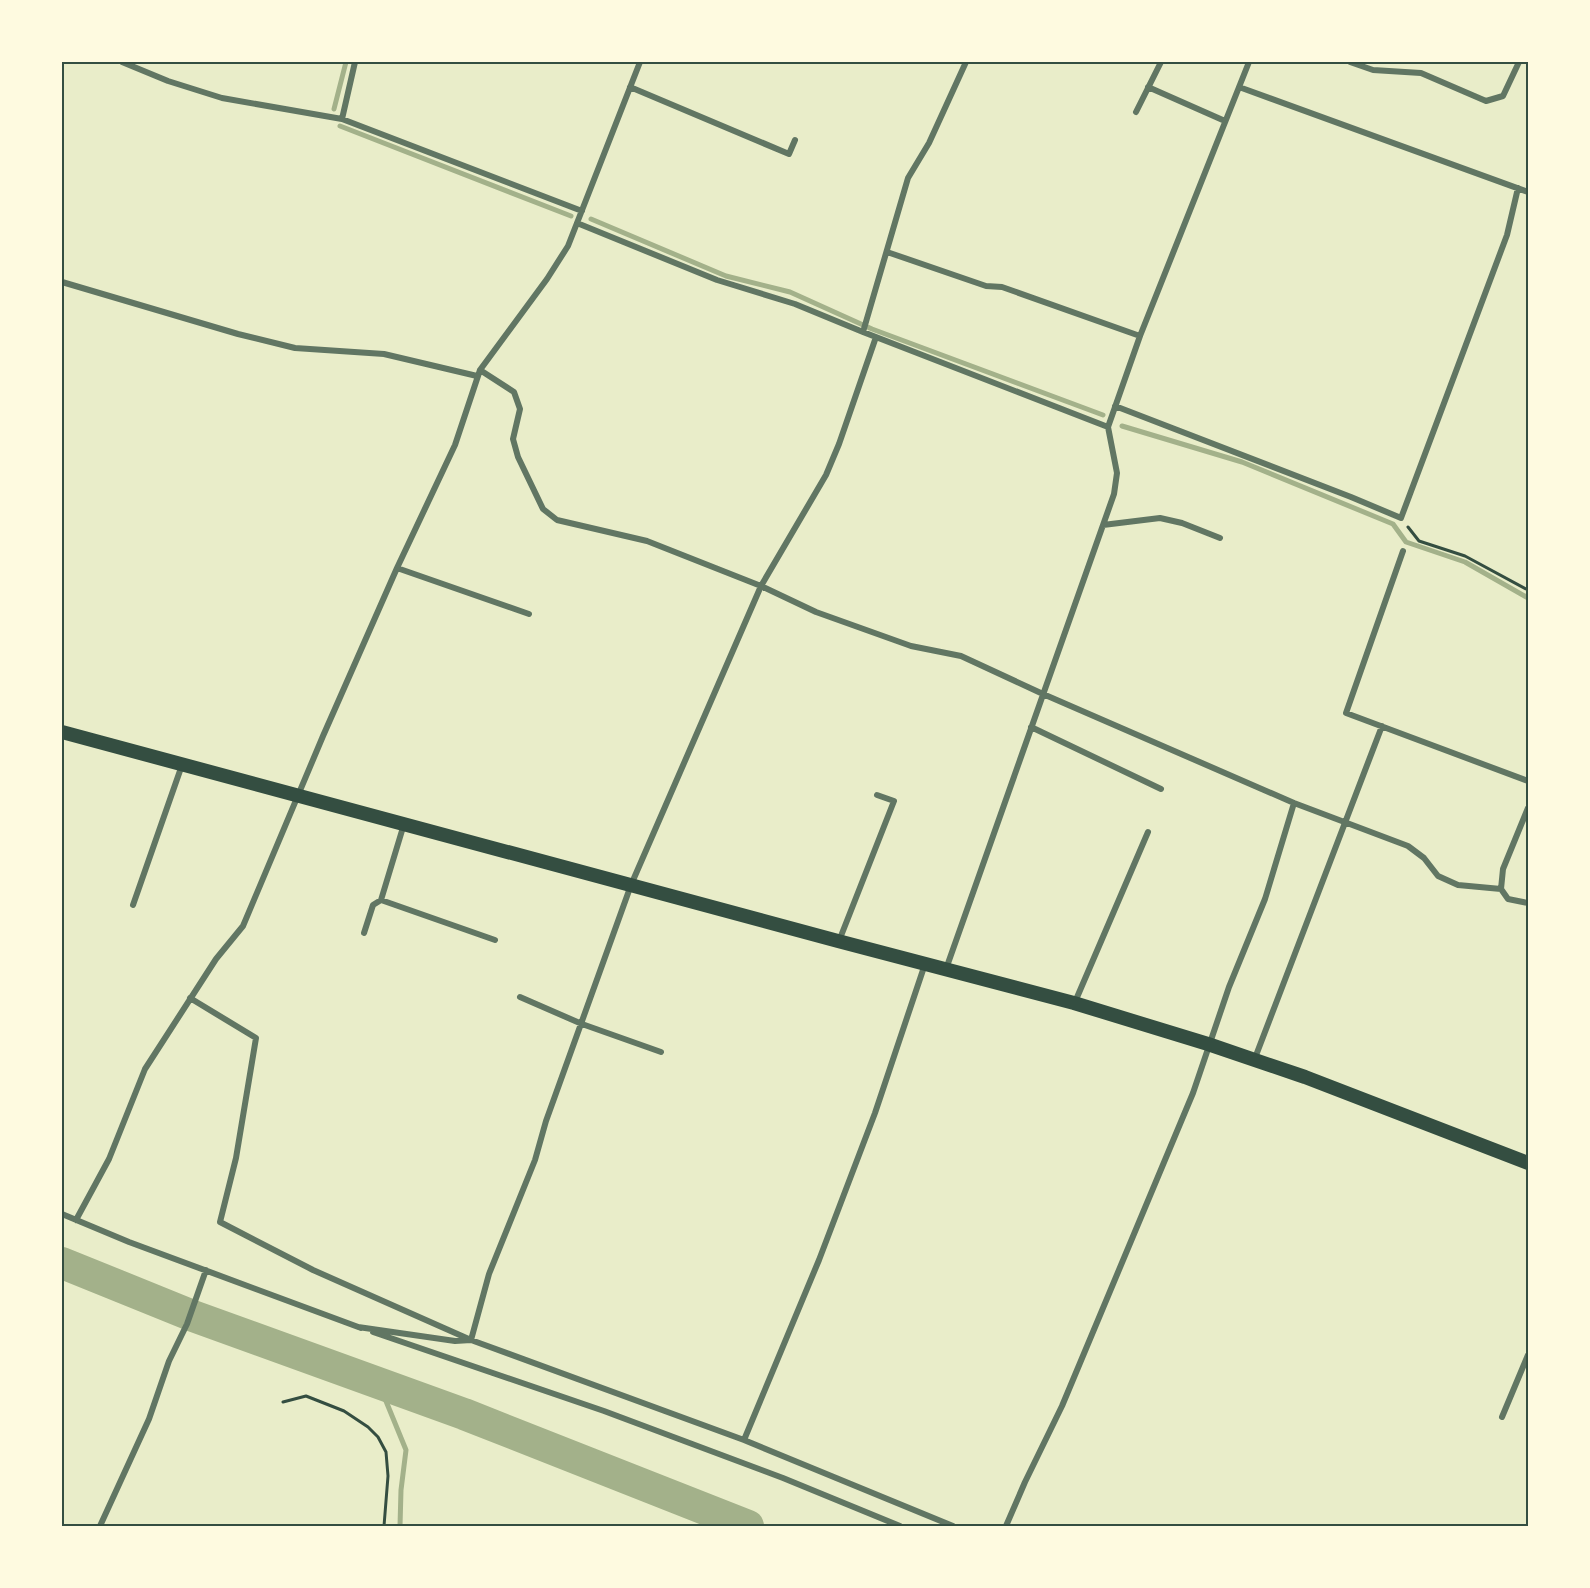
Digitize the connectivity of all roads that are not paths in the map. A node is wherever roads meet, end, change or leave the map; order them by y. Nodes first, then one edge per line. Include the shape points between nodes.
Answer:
1 (122, 62) edge
2 (355, 62) edge
3 (640, 62) edge
4 (966, 62) edge
5 (1161, 62) edge
6 (1249, 62) edge
7 (1350, 62) edge
8 (1519, 62) edge
9 (630, 87) junction
10 (1148, 87) junction
11 (1239, 87) junction
12 (1136, 112) dead end
13 (342, 118) junction
14 (1225, 121) junction
15 (795, 141) dead end
16 (1518, 188) junction
17 (1528, 192) edge
18 (582, 211) junction
19 (577, 223) junction
20 (887, 252) junction
21 (62, 282) edge
22 (863, 330) junction
23 (1140, 336) junction
24 (876, 337) junction
25 (478, 373) junction
26 (1115, 406) junction
27 (1108, 427) junction
28 (1103, 525) junction
29 (1220, 538) dead end
30 (1403, 551) dead end
31 (397, 568) junction
32 (761, 586) junction
33 (529, 614) dead end
34 (1043, 694) junction
35 (1382, 726) junction
36 (1031, 727) junction
37 (62, 732) edge
38 (183, 765) junction
39 (1528, 781) edge
40 (1161, 789) dead end
41 (877, 795) dead end
42 (298, 796) junction
43 (1294, 803) junction
44 (1528, 808) edge
45 (1345, 821) junction
46 (404, 824) junction
47 (1148, 832) dead end
48 (631, 885) junction
49 (1501, 889) junction
50 (381, 900) junction
51 (1528, 903) edge
52 (133, 905) dead end
53 (364, 933) dead end
54 (495, 940) dead end
55 (838, 941) junction
56 (925, 964) junction
57 (946, 970) junction
58 (190, 998) junction
59 (520, 998) dead end
60 (1074, 1003) junction
61 (582, 1024) junction
62 (1208, 1044) junction
63 (661, 1052) dead end
64 (1254, 1059) junction
65 (1528, 1163) edge
66 (62, 1214) edge
67 (76, 1220) junction
68 (206, 1270) junction
69 (358, 1327) junction
70 (471, 1340) junction
71 (1528, 1355) edge
72 (1502, 1417) dead end
73 (744, 1440) junction
74 (100, 1527) edge
75 (900, 1527) edge
76 (953, 1527) edge
77 (1006, 1527) edge

1 - 13 street via 222,98
2 - 13 street
3 - 9 street
4 - 20 street via 929,143 908,178
5 - 10 street
6 - 11 street
7 - 8 street via 1372,70 1421,73 1486,101 1503,96
9 - 15 street via 789,154
9 - 18 street
10 - 12 street
10 - 14 street
11 - 14 street
11 - 16 street
13 - 18 street
14 - 23 street
16 - 17 street
16 - 26 street via 1506,235 1401,518
18 - 19 street
19 - 22 street via 717,280
19 - 25 street via 547,279
20 - 22 street
20 - 23 street via 986,286 1002,287
21 - 25 street via 295,348 384,354
22 - 24 street
23 - 26 street
24 - 27 street
24 - 32 street via 826,475
25 - 31 street via 455,445
25 - 32 street via 514,392 520,409 513,439 518,457 543,509 557,520 647,541
26 - 27 street
27 - 28 street via 1117,473
28 - 29 street via 1160,518
28 - 34 street
30 - 35 street via 1346,713
31 - 33 street
31 - 42 street
32 - 34 street via 816,612 911,646 961,656
32 - 48 street
34 - 36 street
34 - 43 street
35 - 39 street
35 - 45 street
36 - 40 street
36 - 57 street
37 - 38 main road
38 - 42 main road
38 - 52 street
41 - 55 street via 894,801
42 - 46 main road
42 - 58 street via 243,926
43 - 45 street
43 - 62 street via 1265,899
44 - 49 street via 1503,869
45 - 49 street via 1408,846 1438,876 1458,885
45 - 64 street
46 - 48 main road
46 - 50 street
47 - 60 street
48 - 55 main road
48 - 61 street
49 - 51 street via 1508,899
50 - 53 street via 372,905
50 - 54 street
55 - 56 main road
56 - 57 main road
56 - 73 street via 875,1113
57 - 60 main road
58 - 67 street via 145,1069 109,1159
58 - 70 street via 256,1038 236,1158 220,1222 313,1270
59 - 61 street
60 - 62 main road
61 - 63 street
61 - 70 street via 535,1160 489,1274
62 - 64 main road
62 - 77 street via 1193,1093 1062,1406
64 - 65 main road
66 - 67 street
67 - 68 street
68 - 69 street
68 - 74 street via 149,1419
69 - 70 street
69 - 75 street via 604,1411
70 - 73 street
71 - 72 street
73 - 76 street

